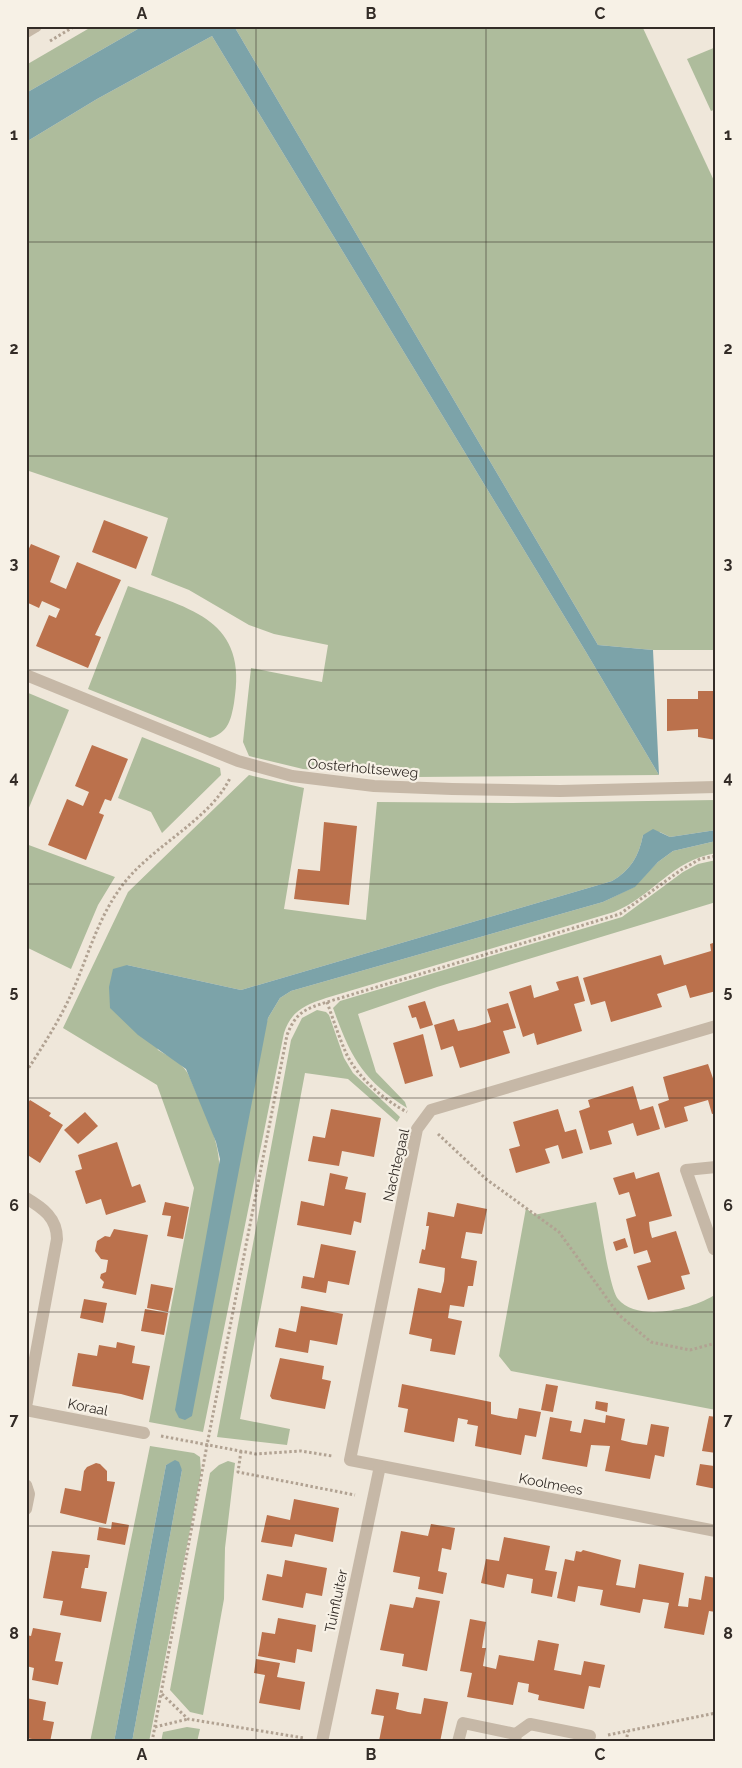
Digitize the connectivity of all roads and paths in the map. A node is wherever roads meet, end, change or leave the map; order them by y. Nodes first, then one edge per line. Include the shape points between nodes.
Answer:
1 (36, 26) edge
2 (26, 32) edge
3 (26, 674) edge
4 (238, 761) junction
5 (716, 787) edge
6 (716, 856) edge
7 (327, 1002) junction
8 (716, 1026) edge
9 (26, 1072) edge
10 (424, 1120) junction
11 (716, 1167) edge
12 (26, 1198) edge
13 (716, 1247) edge
14 (716, 1343) edge
15 (26, 1409) edge
16 (144, 1433) joint
17 (206, 1445) junction
18 (241, 1451) junction
19 (350, 1460) junction
20 (380, 1466) junction
21 (26, 1485) edge
22 (373, 1498) junction
23 (26, 1509) edge
24 (716, 1531) edge
25 (162, 1694) junction
26 (716, 1713) edge
27 (188, 1719) junction
28 (155, 1727) junction
29 (628, 1731) junction
30 (590, 1736) joint
31 (515, 1738) edge
32 (322, 1741) edge
33 (152, 1742) edge
34 (458, 1742) edge
35 (626, 1742) edge

1 - 2 street
3 - 4 street, Oosterholtseweg
4 - 5 street, Oosterholtseweg via 272,772 409,788 560,791
4 - 9 path via 220,795 119,888 65,1007
6 - 7 path via 700,859 681,870 620,914
7 - 10 path via 347,1054 358,1070 395,1105
7 - 17 path via 294,1018 287,1035
8 - 10 street, Nachtegaal via 431,1110
10 - 14 path via 486,1179 558,1232 619,1315 650,1342 690,1350
10 - 19 street, Nachtegaal via 417,1129
11 - 13 street via 686,1170 714,1250
12 - 15 street, Koraal via 46,1211 57,1230
15 - 16 street, Koraal
16 - 17 path
17 - 18 path
17 - 25 path
18 - 19 path via 256,1454 301,1451
18 - 22 path via 238,1472
19 - 20 street
20 - 22 street, Tuinfluiter
20 - 24 street, Koolmees
21 - 23 street via 30,1494
22 - 32 street, Tuinfluiter
25 - 27 path
25 - 28 path
26 - 29 path
27 - 28 path
27 - 32 path
28 - 33 path
29 - 30 path
29 - 35 path
30 - 31 street via 530,1724
31 - 34 street via 462,1723

